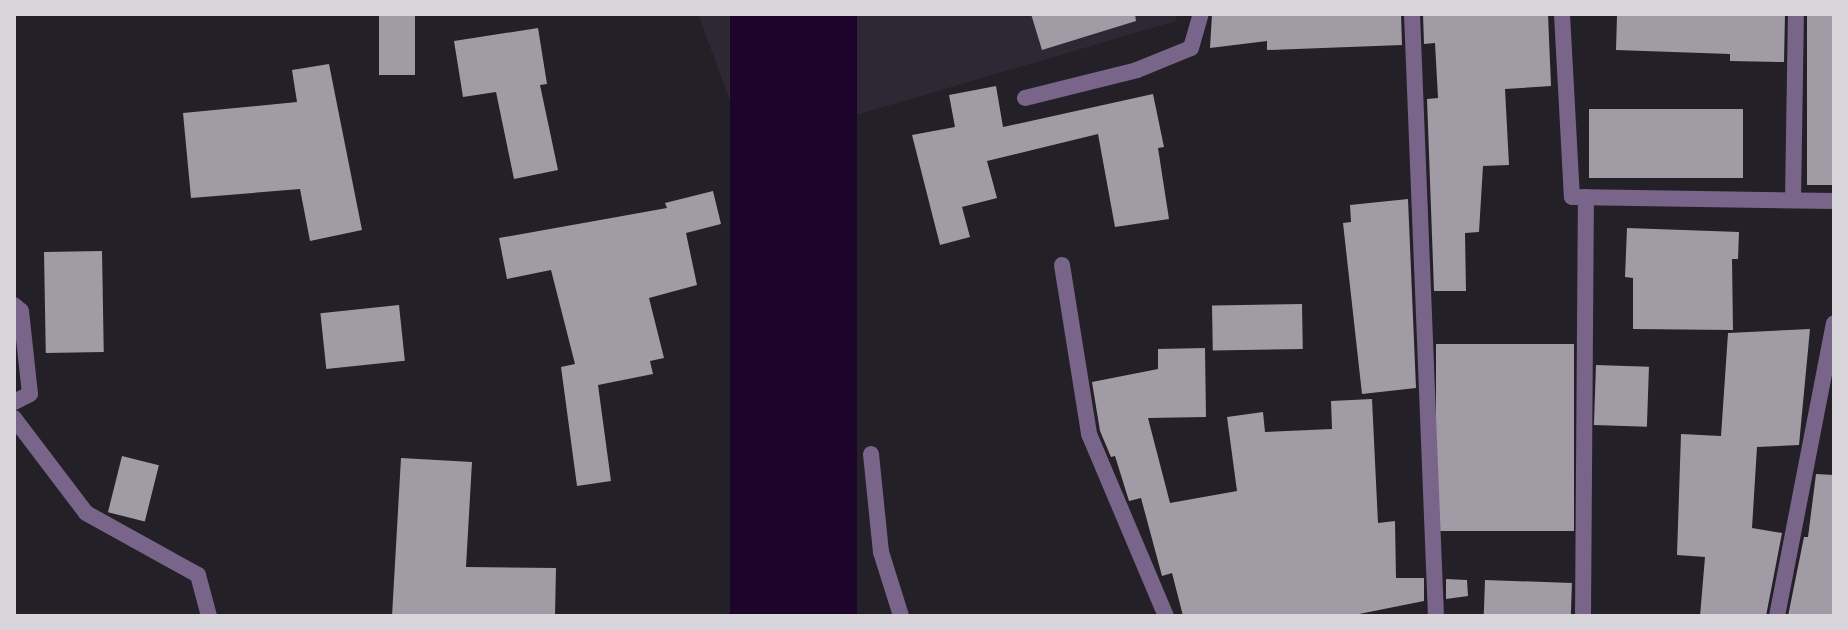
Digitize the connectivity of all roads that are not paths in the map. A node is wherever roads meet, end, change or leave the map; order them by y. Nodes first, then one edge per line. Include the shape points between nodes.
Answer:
1 (1201, 14) edge
2 (1412, 14) edge
3 (1562, 14) edge
4 (1796, 14) edge
5 (1025, 98) dead end
6 (1586, 197) junction
7 (1793, 200) junction
8 (1834, 201) edge
9 (1062, 265) dead end
10 (14, 305) edge
11 (1834, 324) edge
12 (14, 402) edge
13 (14, 418) edge
14 (871, 454) dead end
15 (209, 616) edge
16 (901, 616) edge
17 (1166, 616) edge
18 (1436, 616) edge
19 (1583, 616) edge
20 (1777, 616) edge

1 - 5 street via 1191,48 1137,70
2 - 18 street
3 - 6 street via 1572,197
4 - 7 street
6 - 7 street
6 - 19 street
7 - 8 street
9 - 17 street via 1089,434
10 - 12 street via 21,311 30,394
11 - 20 street
13 - 15 street via 86,513 198,575
14 - 16 street via 881,552

